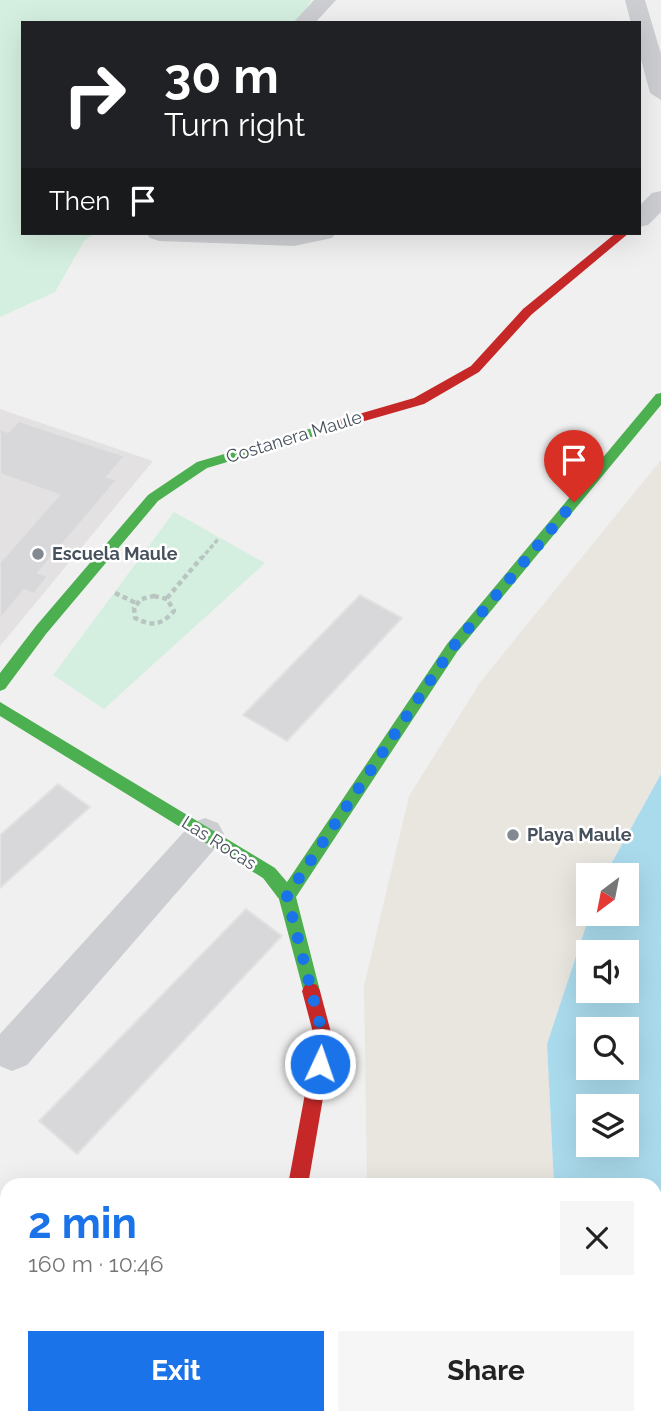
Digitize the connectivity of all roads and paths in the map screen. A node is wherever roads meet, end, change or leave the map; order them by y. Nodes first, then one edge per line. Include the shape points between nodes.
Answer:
1 (326, 0) edge
2 (635, 0) edge
3 (305, 21) edge
4 (641, 21) edge
5 (641, 21) edge
6 (661, 93) edge
7 (661, 198) edge
8 (641, 218) edge
9 (213, 235) edge
10 (311, 235) edge
11 (621, 235) edge
12 (661, 397) edge
13 (219, 538) dead end
14 (114, 592) dead end
15 (167, 598) junction
16 (136, 603) junction
17 (0, 685) edge
18 (0, 708) edge
19 (205, 834) junction
20 (287, 896) junction
21 (12, 1051) dead end
22 (299, 1178) edge

1 - 3 street
2 - 5 street
4 - 6 street
7 - 8 street
9 - 10 street
11 - 17 street, Costanera Maule via 527,312 475,369 453,382 419,401 202,466 153,498
12 - 20 street via 452,648
13 - 15 path
14 - 16 path
15 - 16 path via 154,596
15 - 16 path via 174,611 169,620 156,625 135,618
18 - 19 street, Las Rocas
19 - 20 street, Las Rocas via 269,873
19 - 21 street
20 - 22 street, Las Rocas via 324,1040

